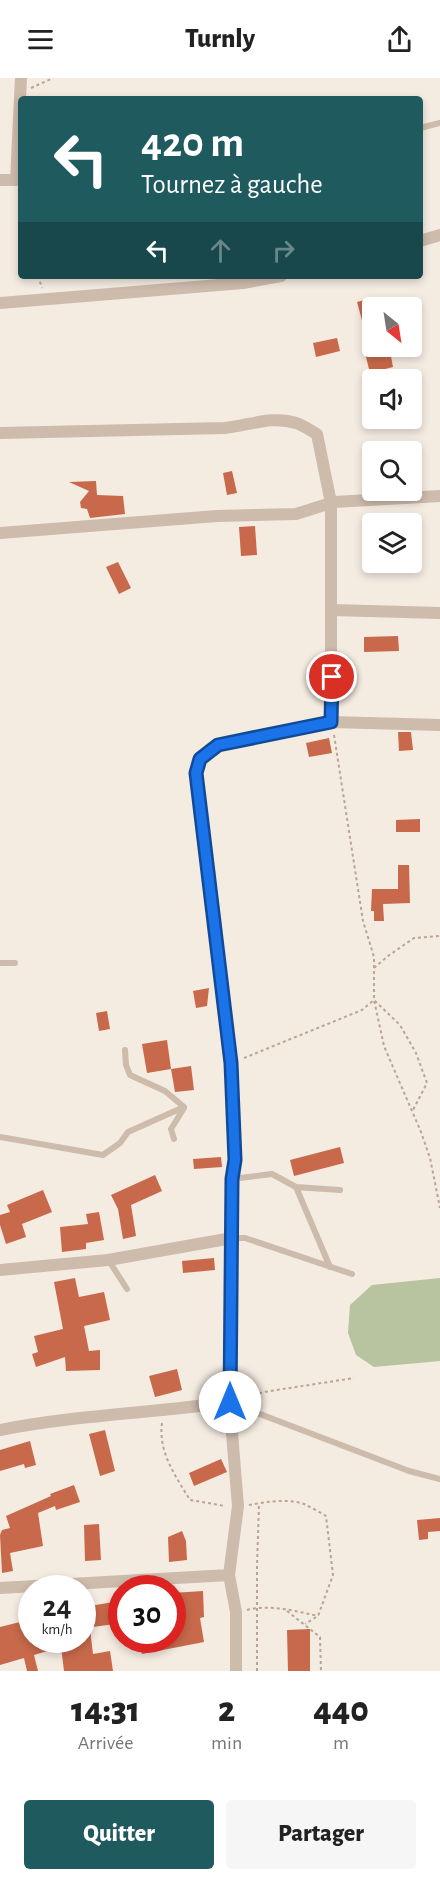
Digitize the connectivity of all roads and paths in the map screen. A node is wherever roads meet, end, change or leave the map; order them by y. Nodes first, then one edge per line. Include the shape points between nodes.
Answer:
1 (21, 78) edge
2 (53, 78) edge
3 (21, 94) joint
4 (440, 123) edge
5 (423, 127) edge
6 (0, 180) edge
7 (18, 180) edge
8 (440, 235) edge
9 (423, 240) edge
10 (267, 279) edge
11 (0, 303) edge
12 (0, 433) edge
13 (440, 496) edge
14 (331, 503) junction
15 (0, 533) edge
16 (333, 610) junction
17 (440, 613) edge
18 (331, 722) junction
19 (440, 725) edge
20 (440, 936) edge
21 (0, 963) edge
22 (15, 963) dead end
23 (374, 968) junction
24 (374, 1000) junction
25 (125, 1050) dead end
26 (231, 1063) junction
27 (184, 1107) junction
28 (413, 1110) junction
29 (0, 1137) edge
30 (174, 1140) dead end
31 (232, 1179) junction
32 (296, 1187) junction
33 (340, 1190) dead end
34 (440, 1208) edge
35 (232, 1238) junction
36 (108, 1260) junction
37 (330, 1267) junction
38 (0, 1270) edge
39 (352, 1274) dead end
40 (128, 1289) dead end
41 (354, 1378) dead end
42 (230, 1405) junction
43 (166, 1411) junction
44 (0, 1430) edge
45 (440, 1479) edge
46 (259, 1503) junction
47 (238, 1506) junction
48 (230, 1575) junction
49 (0, 1588) edge
50 (257, 1607) junction
51 (284, 1610) junction
52 (236, 1612) junction
53 (318, 1616) junction
54 (305, 1624) junction
55 (236, 1671) edge
56 (257, 1671) edge
57 (321, 1671) edge

1 - 3 street
2 - 3 path
4 - 5 lane
6 - 7 street
8 - 9 street
10 - 11 street
12 - 14 street via 224,428 265,420 296,422 317,434
13 - 14 street
14 - 15 street via 296,514 218,516
14 - 16 street
16 - 17 street
16 - 18 street
18 - 19 street
18 - 23 path
18 - 26 street via 218,745 200,759 196,773
20 - 23 path via 414,938
21 - 22 lane
23 - 24 path
24 - 26 path via 362,1010
24 - 28 path via 384,1046
24 - 28 path via 400,1024 427,1083
25 - 27 lane via 130,1075 165,1091
26 - 31 street via 235,1160
27 - 29 lane via 128,1132 103,1155
27 - 30 lane via 171,1130
28 - 34 path
31 - 32 lane via 272,1174
31 - 35 street
32 - 33 lane
32 - 37 lane
35 - 36 street
35 - 37 lane via 245,1238
35 - 42 street
36 - 38 street
36 - 40 lane
37 - 39 lane
41 - 42 path via 264,1392
42 - 43 street
42 - 45 lane
42 - 47 street
43 - 44 street
43 - 47 path via 160,1433 171,1469 190,1500
46 - 47 path
46 - 50 path
46 - 53 path via 303,1504 326,1516 333,1575
47 - 48 street
48 - 49 street
48 - 52 street
50 - 51 path
50 - 52 path
50 - 56 path
51 - 53 path
51 - 54 path
52 - 55 street
53 - 54 path
54 - 57 path via 320,1637

